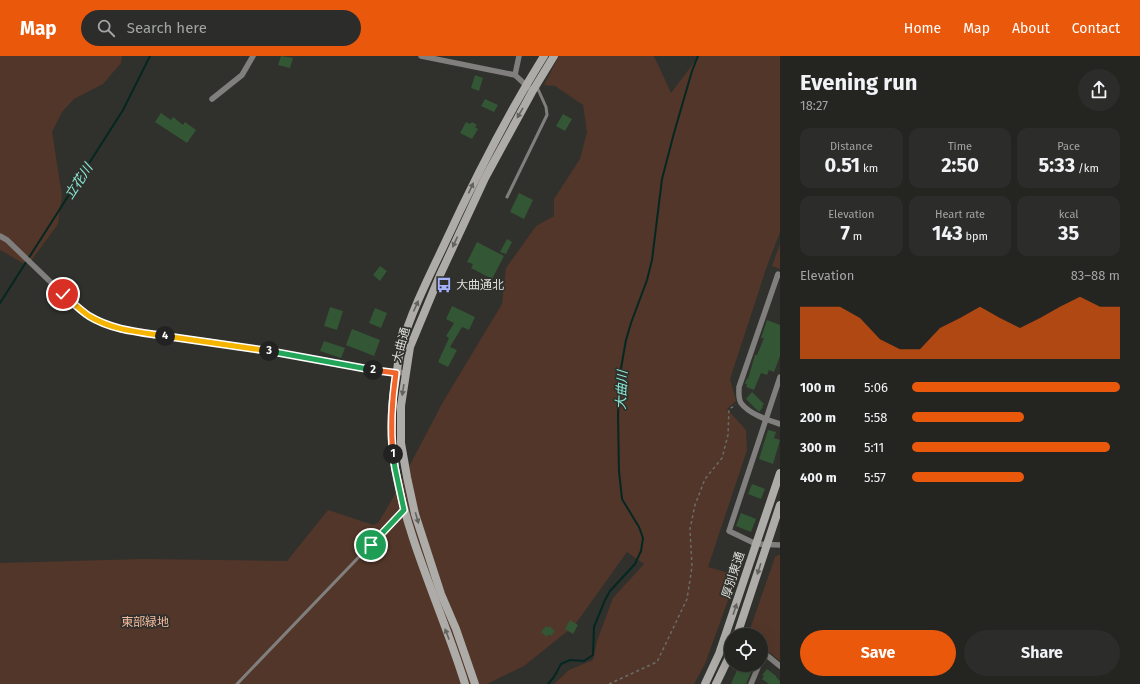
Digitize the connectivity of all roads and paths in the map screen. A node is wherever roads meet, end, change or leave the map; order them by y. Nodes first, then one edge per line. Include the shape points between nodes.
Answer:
1 (253, 56) edge
2 (421, 56) edge
3 (519, 56) edge
4 (544, 56) edge
5 (554, 56) edge
6 (515, 75) junction
7 (525, 85) junction
8 (534, 88) junction
9 (212, 99) dead end
10 (507, 197) dead end
11 (0, 236) edge
12 (780, 274) edge
13 (396, 373) junction
14 (406, 373) junction
15 (780, 377) edge
16 (742, 403) junction
17 (766, 419) junction
18 (780, 424) edge
19 (780, 473) edge
20 (780, 505) edge
21 (404, 510) junction
22 (756, 544) junction
23 (766, 544) junction
24 (780, 545) edge
25 (739, 628) edge
26 (768, 656) edge
27 (780, 666) edge
28 (724, 667) edge
29 (756, 672) edge
30 (237, 684) edge
31 (465, 684) edge
32 (475, 684) edge
33 (609, 684) edge
34 (705, 684) edge
35 (716, 684) edge
36 (751, 684) edge

1 - 9 street via 242,75
2 - 6 street
3 - 6 street
4 - 7 street, 大曲通
5 - 8 street, 大曲通
6 - 7 street
7 - 8 street
13 -> 7 street, 大曲通 via 401,346 410,320 477,174
8 - 10 lane via 546,107 547,115
8 -> 14 street, 大曲通 via 485,178 440,275 410,347
11 - 13 street via 87,315 121,330
12 - 16 street via 739,387
13 - 14 street
13 - 21 street, 大曲通 via 392,444
14 -> 32 street, 大曲通 via 400,406 401,443 415,514 441,594
15 - 17 street
16 - 17 street
16 - 33 path via 729,409 728,435 722,458 705,479 695,505 690,529 692,567 687,598 657,662
17 - 18 street
17 - 22 street via 729,531
19 - 22 street, 厚別東通
20 - 23 street, 厚別東通
21 - 30 lane
31 -> 21 street, 大曲通
22 - 23 street
34 -> 22 street, 厚別東通 via 719,654
23 - 24 street
23 -> 25 street, 厚別東通
26 - 27 street
28 - 35 street
29 - 36 street

